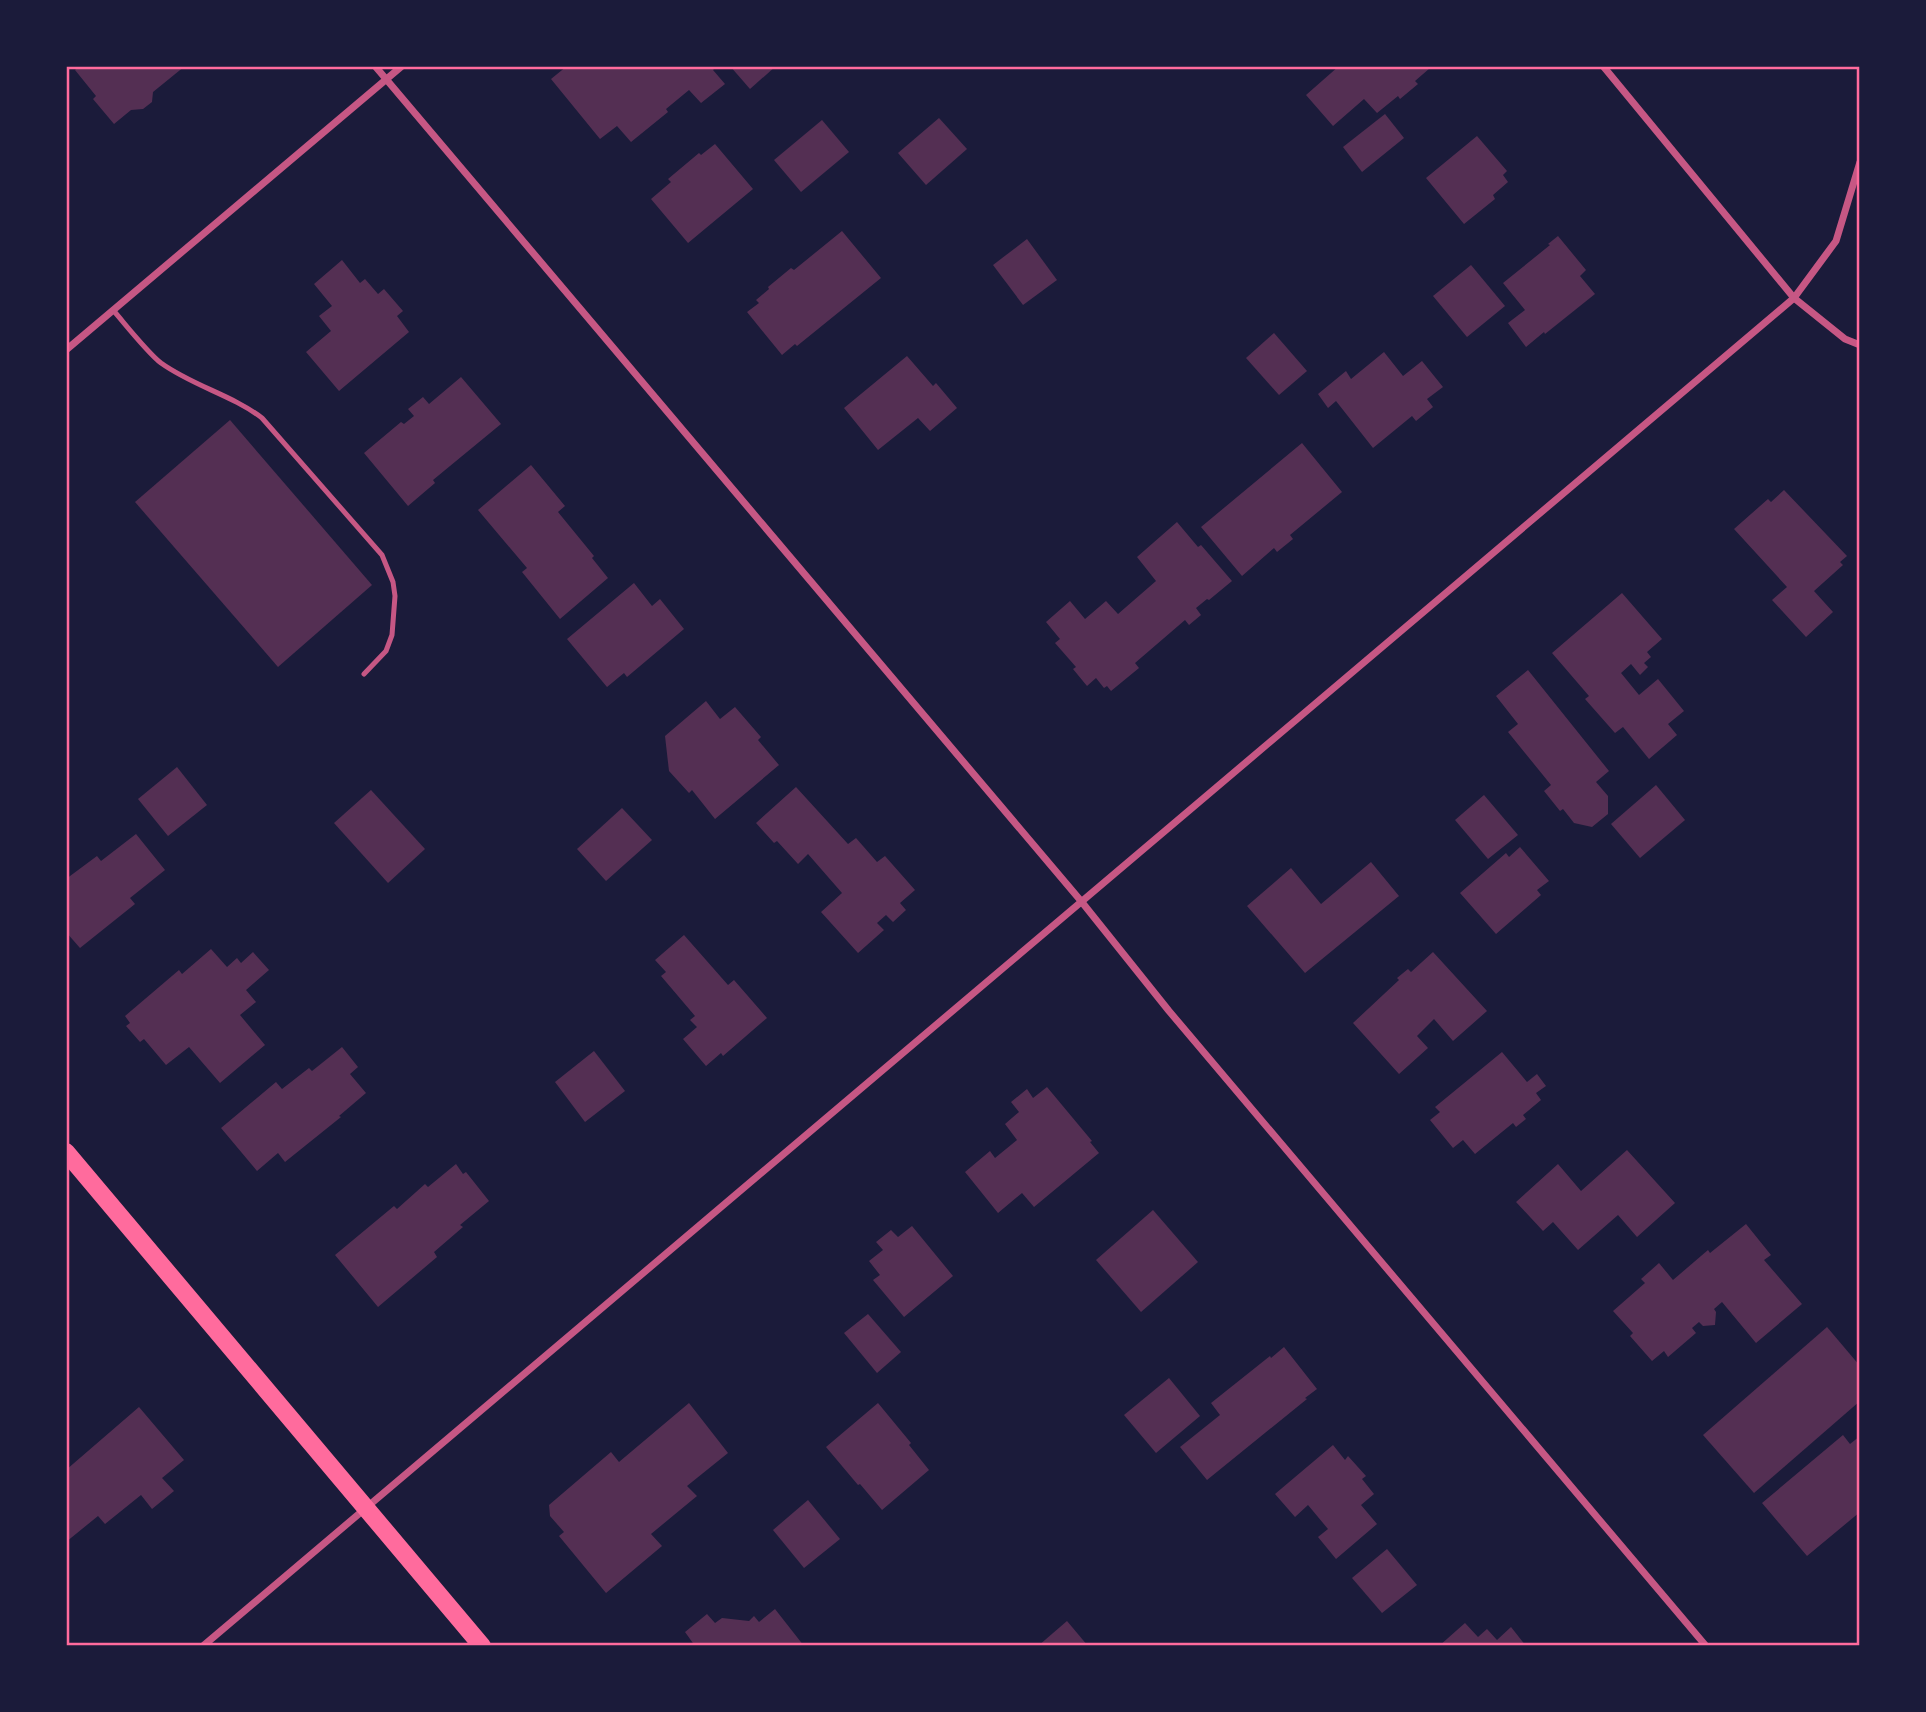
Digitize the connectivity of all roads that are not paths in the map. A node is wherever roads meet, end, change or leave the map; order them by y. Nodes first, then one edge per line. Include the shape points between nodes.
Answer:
1 (375, 66) edge
2 (402, 66) edge
3 (1603, 66) edge
4 (386, 80) junction
5 (1860, 162) edge
6 (1794, 298) junction
7 (113, 310) junction
8 (1860, 345) edge
9 (66, 350) edge
10 (364, 674) dead end
11 (1081, 901) junction
12 (66, 1152) edge
13 (367, 1507) junction
14 (203, 1646) edge
15 (482, 1646) edge
16 (1706, 1646) edge

1 - 4 street
2 - 4 street
3 - 6 street
4 - 7 street
4 - 11 street
5 - 6 street via 1836,241
6 - 8 street via 1845,339
6 - 11 street
7 - 9 street
7 - 10 lane via 159,362 262,418 382,555 395,596 393,635 386,651
11 - 13 street
11 - 16 street
12 - 13 main road
13 - 14 street
13 - 15 main road

